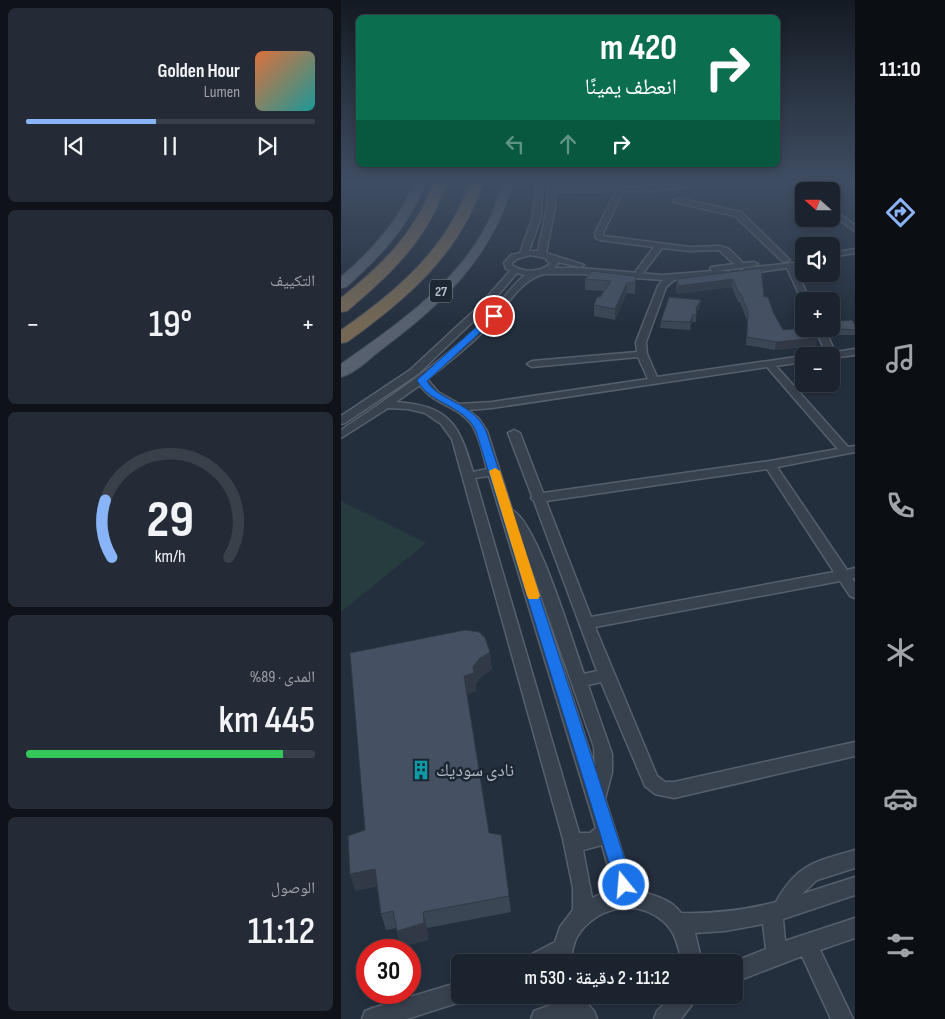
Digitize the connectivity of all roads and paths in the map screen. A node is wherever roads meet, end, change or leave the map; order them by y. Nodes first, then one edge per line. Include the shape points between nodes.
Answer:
1 (395, 230) edge
2 (420, 230) edge
3 (454, 230) edge
4 (489, 230) edge
5 (533, 230) edge
6 (546, 230) edge
7 (601, 230) edge
8 (753, 230) edge
9 (660, 245) junction
10 (855, 251) edge
11 (524, 254) junction
12 (542, 254) junction
13 (840, 255) edge
14 (840, 257) edge
15 (855, 257) edge
16 (552, 258) junction
17 (795, 261) edge
18 (788, 263) junction
19 (795, 263) edge
20 (740, 266) junction
21 (593, 269) junction
22 (515, 270) junction
23 (639, 271) junction
24 (540, 272) junction
25 (651, 278) junction
26 (672, 278) junction
27 (341, 284) edge
28 (661, 286) junction
29 (802, 292) edge
30 (341, 307) edge
31 (341, 338) edge
32 (451, 338) junction
33 (467, 341) junction
34 (855, 352) edge
35 (642, 354) junction
36 (840, 354) edge
37 (795, 360) edge
38 (532, 364) dead end
39 (770, 365) junction
40 (341, 372) edge
41 (422, 380) junction
42 (654, 382) junction
43 (445, 399) junction
44 (387, 405) junction
45 (492, 405) junction
46 (460, 407) junction
47 (430, 411) junction
48 (341, 421) edge
49 (477, 421) junction
50 (514, 433) dead end
51 (341, 435) edge
52 (850, 450) edge
53 (770, 465) junction
54 (495, 471) junction
55 (469, 476) junction
56 (537, 498) junction
57 (507, 510) junction
58 (849, 574) edge
59 (571, 583) junction
60 (548, 588) junction
61 (855, 592) edge
62 (587, 623) junction
63 (606, 676) junction
64 (580, 681) junction
65 (855, 749) edge
66 (597, 798) junction
67 (607, 829) junction
68 (572, 839) junction
69 (855, 859) edge
70 (855, 886) edge
71 (627, 897) junction
72 (583, 912) junction
73 (777, 912) junction
74 (677, 923) junction
75 (855, 928) edge
76 (807, 944) junction
77 (561, 954) edge
78 (692, 954) edge
79 (777, 954) junction
80 (743, 969) edge
81 (451, 995) edge
82 (575, 1007) edge
83 (373, 1019) edge
84 (542, 1019) edge
85 (842, 1019) edge

1 - 27 main road
2 - 30 highway via 382,274
3 - 31 highway, 27 via 438,253 393,298
4 - 40 main road, 27 via 458,272 400,328
5 - 11 street
6 - 12 street
7 - 9 street via 598,236 605,239
8 - 18 street
9 - 20 street via 705,248 709,241 717,240
9 - 23 street
10 - 13 street
11 - 12 street
11 - 22 street via 508,263
12 - 16 street
14 - 15 street
16 - 21 street
16 - 24 street via 552,267
17 - 18 street
18 - 19 street
18 - 20 street
18 - 26 street
18 - 29 street
20 - 23 street
21 - 23 street
21 - 24 street
21 - 25 street
22 - 24 street
22 - 32 street
24 - 33 street via 525,279
25 - 26 street
25 - 28 street
26 - 28 street
28 - 35 street via 641,342
32 - 33 street
32 - 48 street via 404,379
33 - 41 street
34 - 36 street
35 - 38 street
35 - 42 street
37 - 39 street
39 - 42 street
39 - 52 street
41 - 43 street via 426,388
41 - 44 street
42 - 45 street
43 - 46 street
43 - 47 street
44 - 47 street via 406,405
44 - 51 street
45 - 46 street
45 - 49 street
46 - 49 street
47 - 55 street via 453,429
49 - 54 street
50 - 56 street
52 - 53 street
53 - 56 street
53 - 58 street
54 - 55 street
54 - 57 street
55 - 68 street
56 - 59 street
57 - 60 street via 523,529
57 - 66 street
58 - 61 street
58 - 62 street
59 - 60 street
59 - 62 street
60 - 64 street
62 - 63 street
63 - 64 street
63 - 65 street via 651,781 661,789 674,790
64 - 66 street via 605,763
66 - 67 street
67 - 68 street via 592,842
67 - 71 street
68 - 72 street via 582,888
69 - 73 street via 817,870 803,879
70 - 73 street
71 - 72 street via 597,903
71 - 74 street via 650,902 669,913
72 - 77 street via 569,929
73 - 74 street via 729,922
73 - 79 street via 773,933
74 - 78 street
75 - 76 street
76 - 79 street
76 - 85 street
79 - 80 street
81 - 83 street
82 - 84 street

